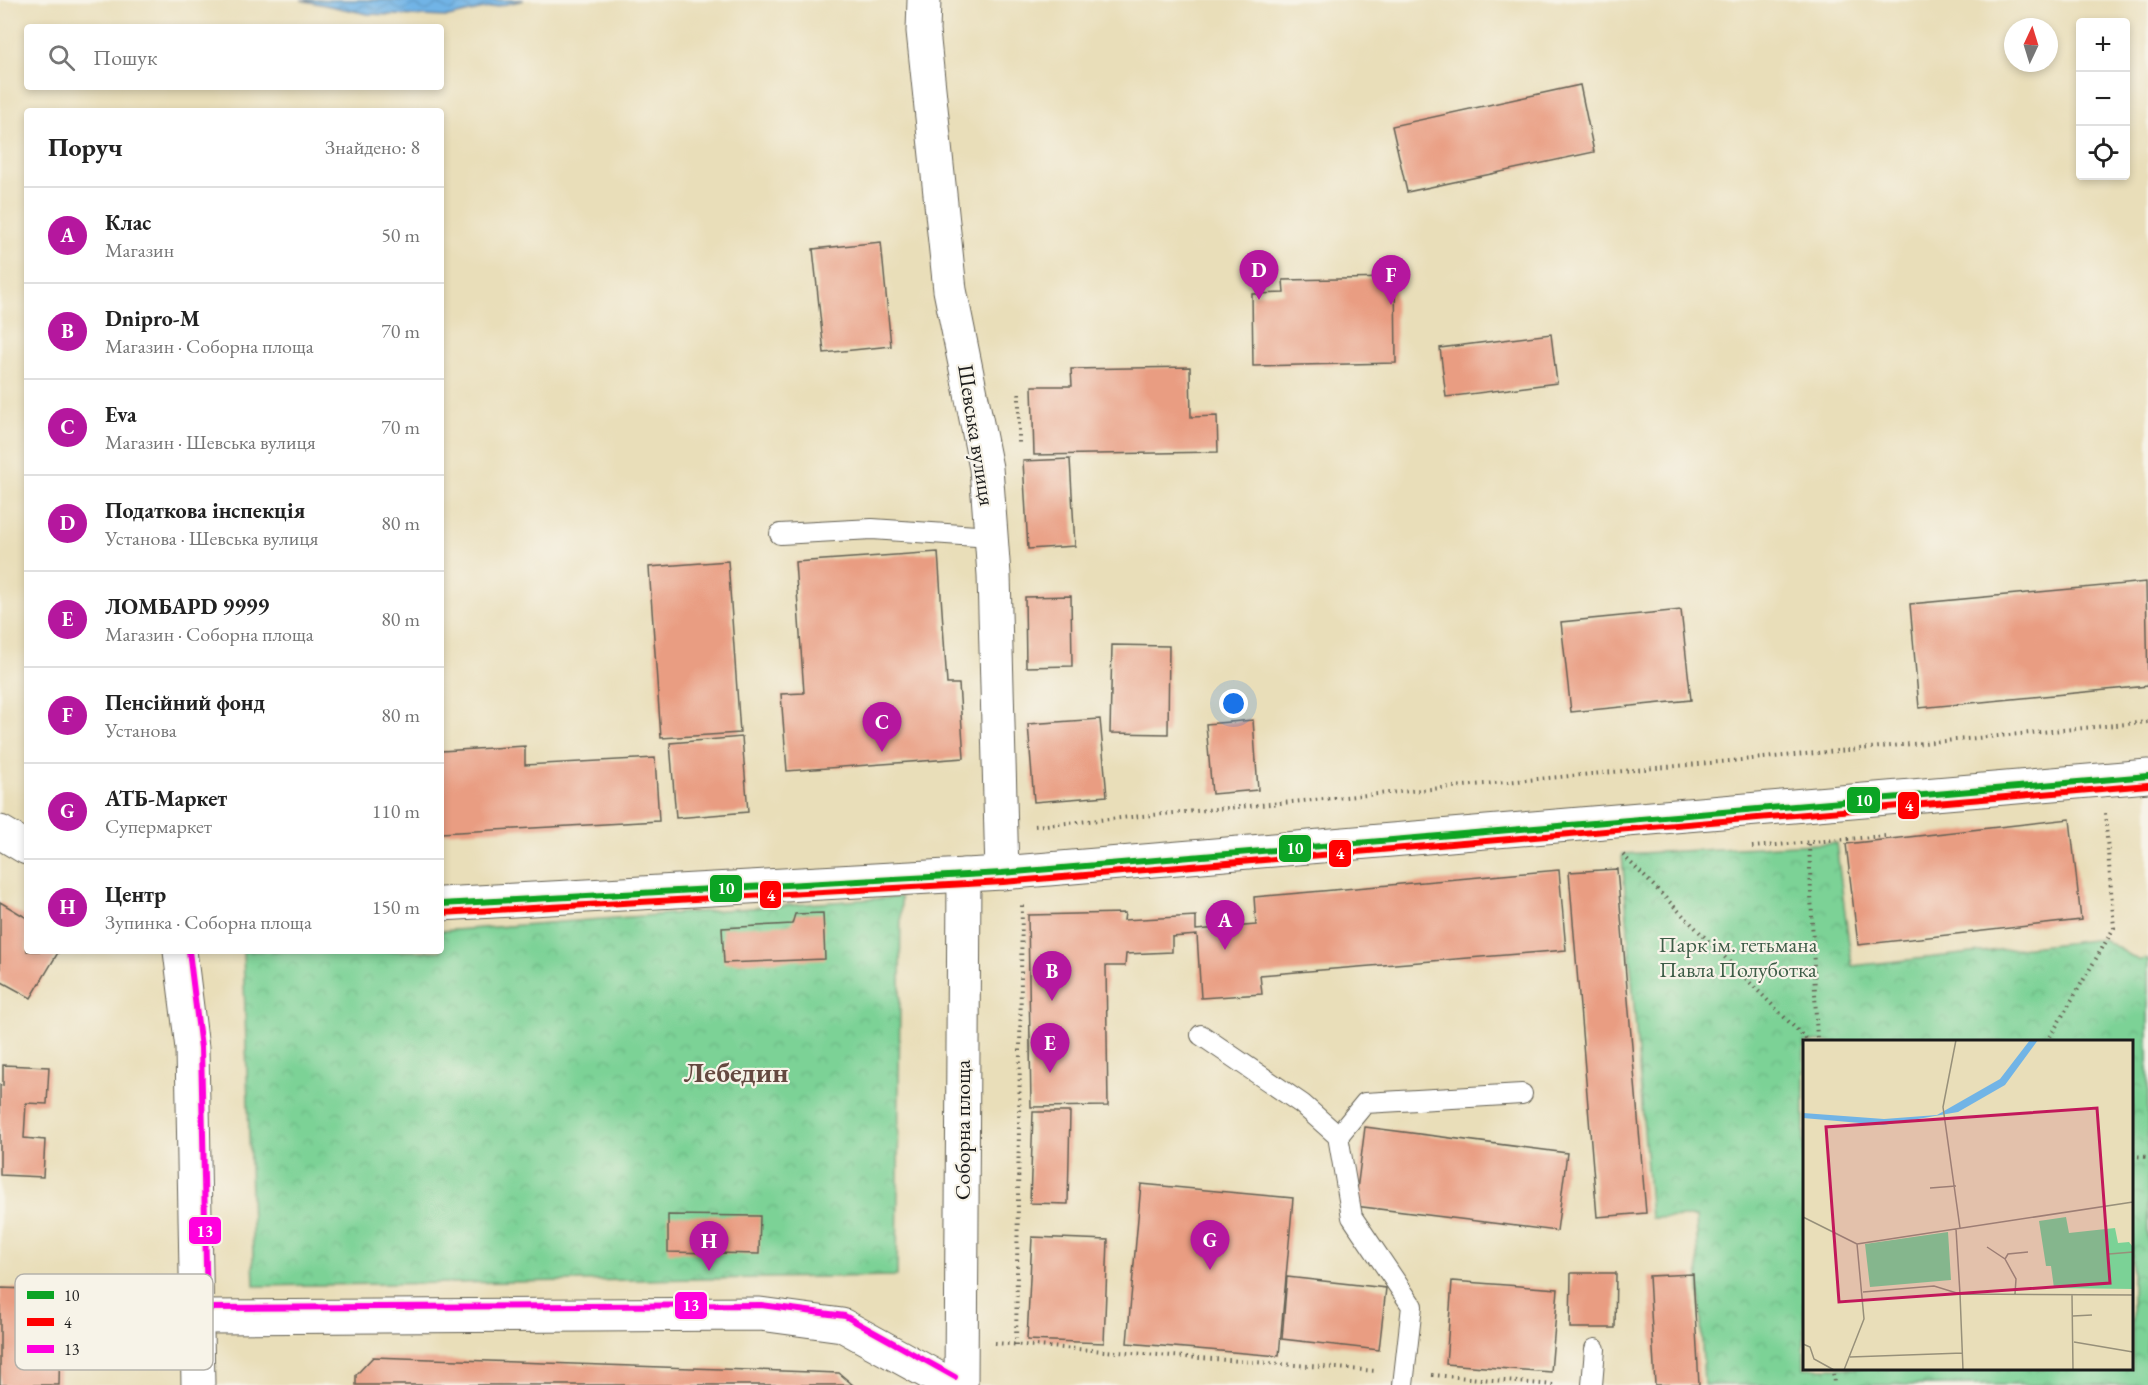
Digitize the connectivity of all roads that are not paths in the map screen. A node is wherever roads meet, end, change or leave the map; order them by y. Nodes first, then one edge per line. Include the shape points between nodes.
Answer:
1 (924, 16) edge
2 (780, 534) dead end
3 (991, 537) junction
4 (2148, 776) edge
5 (0, 832) edge
6 (24, 846) edge
7 (1012, 872) junction
8 (964, 875) junction
9 (444, 904) edge
10 (180, 954) edge
11 (1201, 1035) dead end
12 (1522, 1094) dead end
13 (1338, 1136) junction
14 (197, 1274) edge
15 (213, 1317) edge
16 (1594, 1349) dead end
17 (1404, 1379) edge
18 (951, 1385) edge
19 (961, 1385) edge
20 (1592, 1385) edge

1 - 3 main road, Шевська вулиця via 951,290 986,468
2 - 3 lane via 872,529
3 - 7 main road, Шевська вулиця via 1000,752
4 - 7 main road
5 - 6 main road
7 - 8 main road
8 - 9 main road
8 - 19 main road, Соборна площа
10 - 14 main road via 192,1048
11 - 13 lane via 1302,1104
12 - 13 lane via 1365,1103
13 - 17 lane via 1352,1216 1412,1306
15 - 18 main road via 760,1314 842,1324
16 - 20 lane

